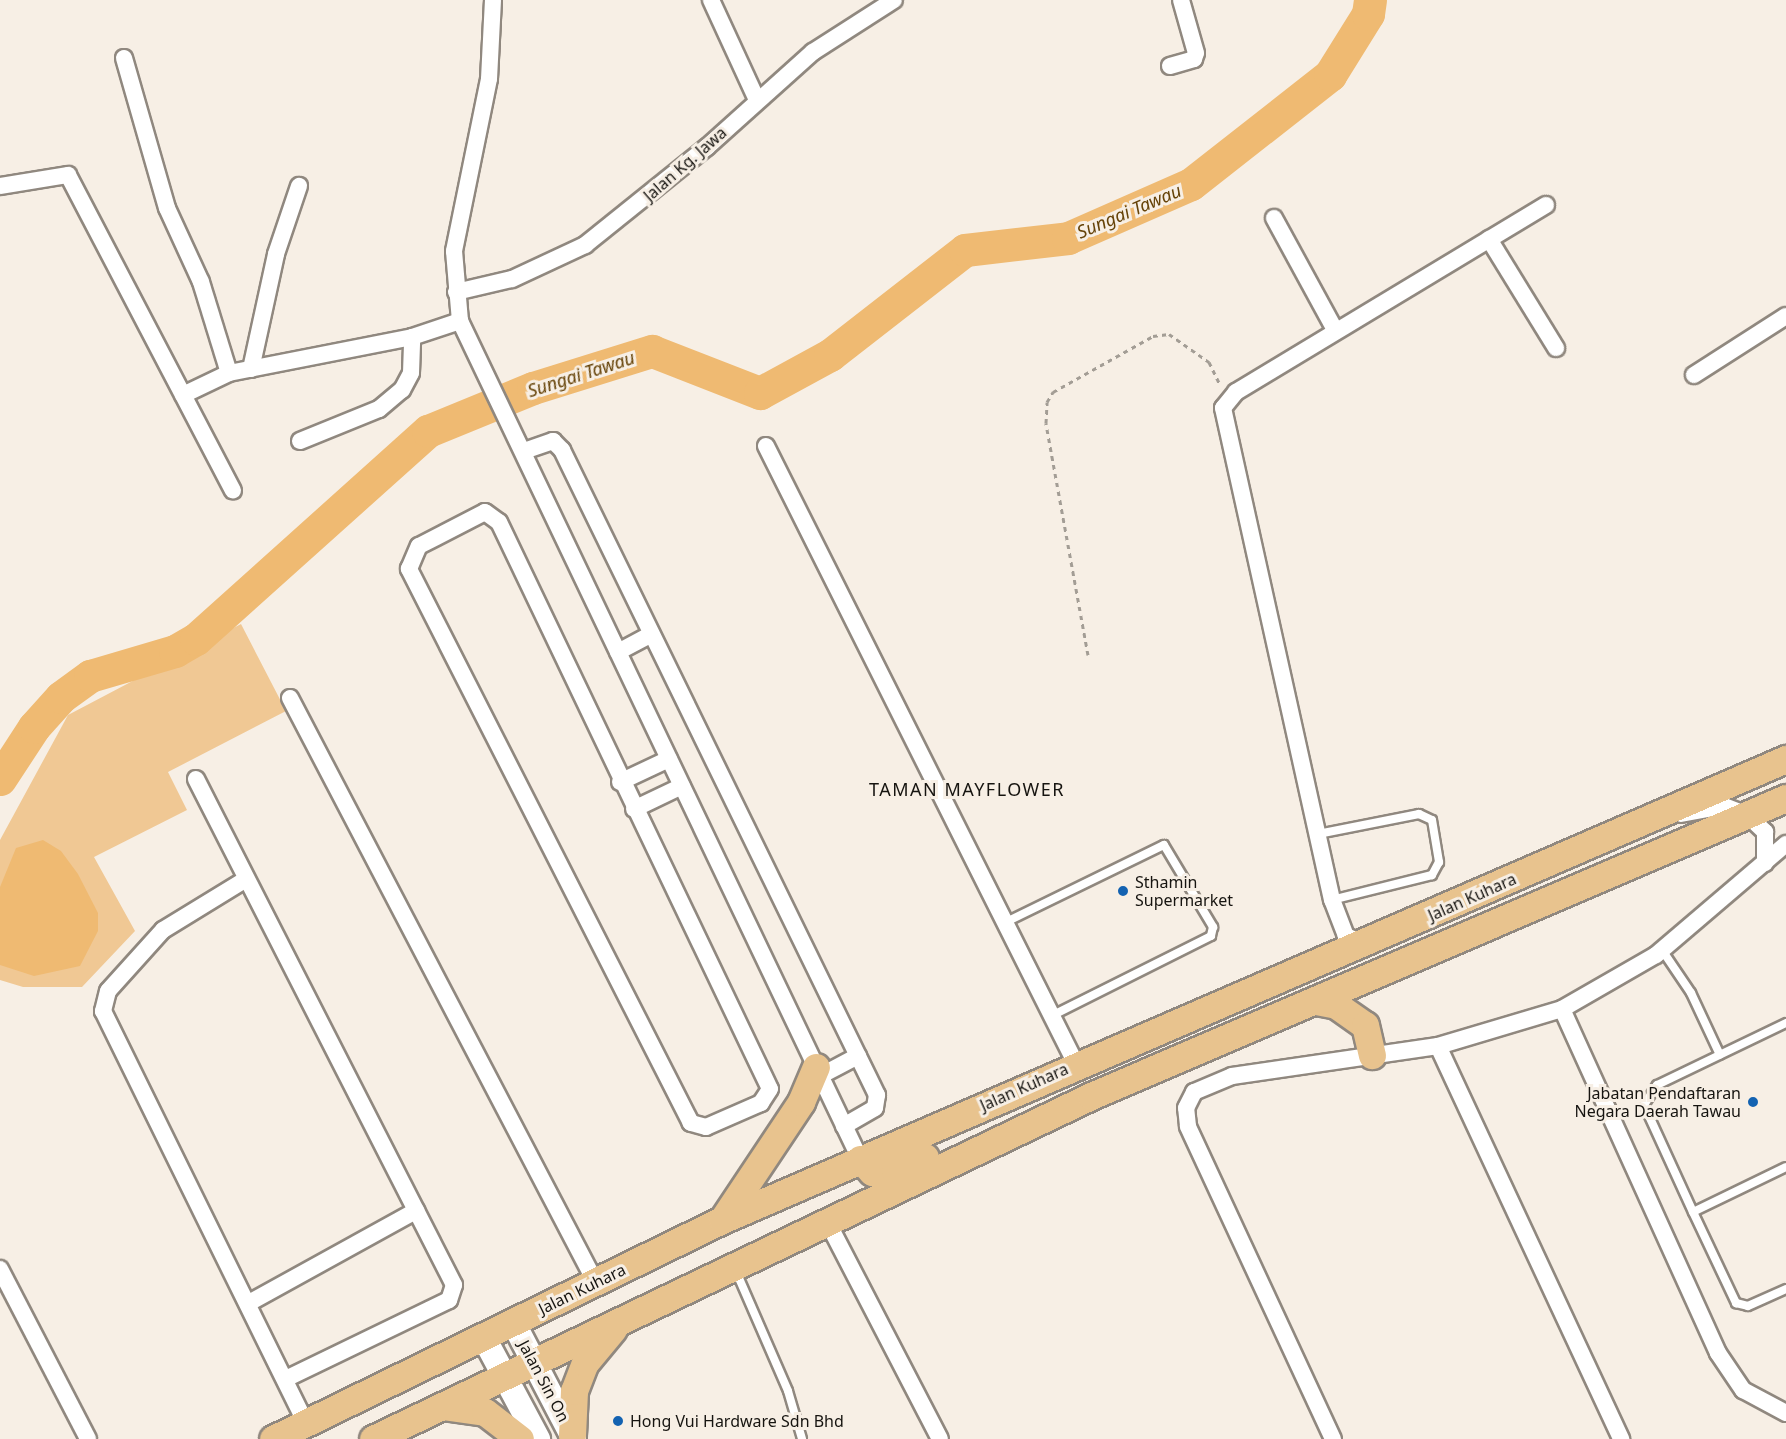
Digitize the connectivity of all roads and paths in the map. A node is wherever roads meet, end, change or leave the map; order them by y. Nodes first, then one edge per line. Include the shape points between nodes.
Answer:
1 (493, 0) edge
2 (711, 0) edge
3 (894, 0) edge
4 (1181, 0) edge
5 (124, 58) dead end
6 (1170, 66) dead end
7 (757, 100) junction
8 (0, 186) edge
9 (299, 186) dead end
10 (1546, 205) dead end
11 (1274, 218) dead end
12 (1489, 239) junction
13 (456, 292) junction
14 (1786, 316) edge
15 (460, 321) junction
16 (1335, 330) junction
17 (412, 337) junction
18 (1556, 348) dead end
19 (251, 369) junction
20 (229, 373) junction
21 (1694, 375) dead end
22 (183, 395) junction
23 (1227, 400) junction
24 (300, 441) dead end
25 (766, 446) dead end
26 (524, 451) junction
27 (233, 491) dead end
28 (652, 634) junction
29 (618, 652) junction
30 (1088, 655) dead end
31 (290, 698) dead end
32 (669, 759) junction
33 (1786, 759) edge
34 (196, 779) dead end
35 (620, 782) junction
36 (682, 786) junction
37 (1786, 798) edge
38 (633, 809) junction
39 (1747, 815) junction
40 (1648, 821) junction
41 (1318, 834) junction
42 (1786, 844) edge
43 (1765, 863) junction
44 (243, 881) junction
45 (1332, 900) junction
46 (1005, 923) junction
47 (1365, 944) junction
48 (1662, 950) junction
49 (1316, 1002) junction
50 (1562, 1009) junction
51 (1051, 1016) junction
52 (1786, 1023) edge
53 (1438, 1046) junction
54 (1372, 1055) junction
55 (1720, 1055) junction
56 (858, 1056) junction
57 (1076, 1064) junction
58 (818, 1072) junction
59 (844, 1126) junction
60 (967, 1155) junction
61 (860, 1159) junction
62 (1786, 1167) edge
63 (416, 1211) junction
64 (1693, 1212) junction
65 (722, 1220) junction
66 (828, 1223) junction
67 (734, 1267) junction
68 (0, 1269) edge
69 (596, 1283) junction
70 (1786, 1288) edge
71 (249, 1303) junction
72 (620, 1321) junction
73 (513, 1322) junction
74 (483, 1336) junction
75 (535, 1363) junction
76 (504, 1377) junction
77 (288, 1378) junction
78 (442, 1406) junction
79 (1786, 1413) edge
80 (306, 1423) junction
81 (573, 1437) edge
82 (88, 1439) edge
83 (273, 1439) edge
84 (373, 1439) edge
85 (520, 1439) edge
86 (538, 1439) edge
87 (802, 1439) edge
88 (940, 1439) edge
89 (1333, 1439) edge
90 (1620, 1439) edge

1 - 13 street via 489,78 454,251
2 - 7 street
3 - 7 street, Jalan Kg. Jawa via 813,52
4 - 6 street via 1196,53 1194,60
5 - 20 street via 167,208 201,282
7 - 13 street, Jalan Kg. Jawa via 707,147 585,245 512,279
8 - 22 street via 68,175
9 - 19 street via 279,244
10 - 12 street
11 - 16 street
12 - 16 street
12 - 18 street
13 - 15 street
14 - 21 street
15 - 17 street
15 - 26 street
16 - 23 street
17 - 19 street
17 - 24 street via 411,373 402,390 379,409
19 - 20 street
20 - 22 street
22 - 27 street
23 - 30 path via 1209,362 1185,340 1169,334 1153,336 1053,392 1047,402 1046,423
23 - 41 street via 1223,422
25 - 46 street
26 - 28 street via 553,441 562,450
26 - 29 street
28 - 29 street
28 - 56 street
29 - 32 street
31 - 69 street
32 - 35 street
32 - 36 street
33 - 40 main road, Jalan Kuhara
34 - 44 street
35 - 38 street
35 - 38 street via 499,522 485,512 419,546 409,569 691,1123 706,1127 761,1103 770,1089
36 - 38 street
36 - 58 street
37 - 39 main road, Jalan Kuhara
39 - 40 street via 1724,806
39 - 43 street via 1765,832
39 - 49 main road, Jalan Kuhara
40 - 47 main road, Jalan Kuhara
41 - 45 street
41 - 45 lane via 1419,814 1432,820 1439,862 1432,875
42 - 43 street
43 - 48 street
44 - 63 street
44 - 71 street via 163,930 108,991 103,1011
45 - 47 street via 1346,936
46 - 51 street
46 - 51 lane via 1164,845 1213,927 1211,936
47 - 57 main road, Jalan Kuhara
48 - 50 street
48 - 55 lane via 1691,993
49 - 54 main road via 1336,1005 1365,1025
49 - 60 main road, Jalan Kuhara
50 - 53 street
50 - 79 street via 1718,1353 1743,1390
51 - 57 street
52 - 55 lane
53 - 54 street
53 - 90 street
54 - 89 street via 1232,1076 1194,1092 1186,1108 1188,1126
55 - 64 lane via 1657,1085 1644,1105
56 - 58 street
56 - 59 street via 878,1102
57 - 61 main road, Jalan Kuhara
58 - 59 street
58 - 65 main road
59 - 61 street
60 - 61 main road via 953,1148 895,1171 872,1172
60 - 66 main road, Jalan Kuhara
61 - 65 main road, Jalan Kuhara
62 - 64 lane
63 - 71 street
63 - 77 street via 454,1285 449,1300
64 - 70 lane via 1736,1303 1748,1306
65 - 69 main road, Jalan Kuhara
66 - 67 main road, Jalan Kuhara
66 - 88 street
67 - 72 main road, Jalan Kuhara
67 - 87 lane via 788,1391
68 - 82 street
69 - 73 main road, Jalan Kuhara
71 - 77 street
72 - 75 main road, Jalan Kuhara
72 - 81 main road via 585,1363 574,1391
73 - 74 main road, Jalan Kuhara
73 - 75 main road, Jalan Sin On
74 - 76 main road, Jalan Sin On
74 - 80 main road, Jalan Kuhara
75 - 76 main road, Jalan Kuhara
75 - 81 main road, Jalan Sin On
76 - 78 main road, Jalan Kuhara
76 - 86 main road, Jalan Sin On
77 - 80 street
78 - 84 main road, Jalan Kuhara
78 - 85 main road via 484,1412
80 - 83 main road, Jalan Kuhara

